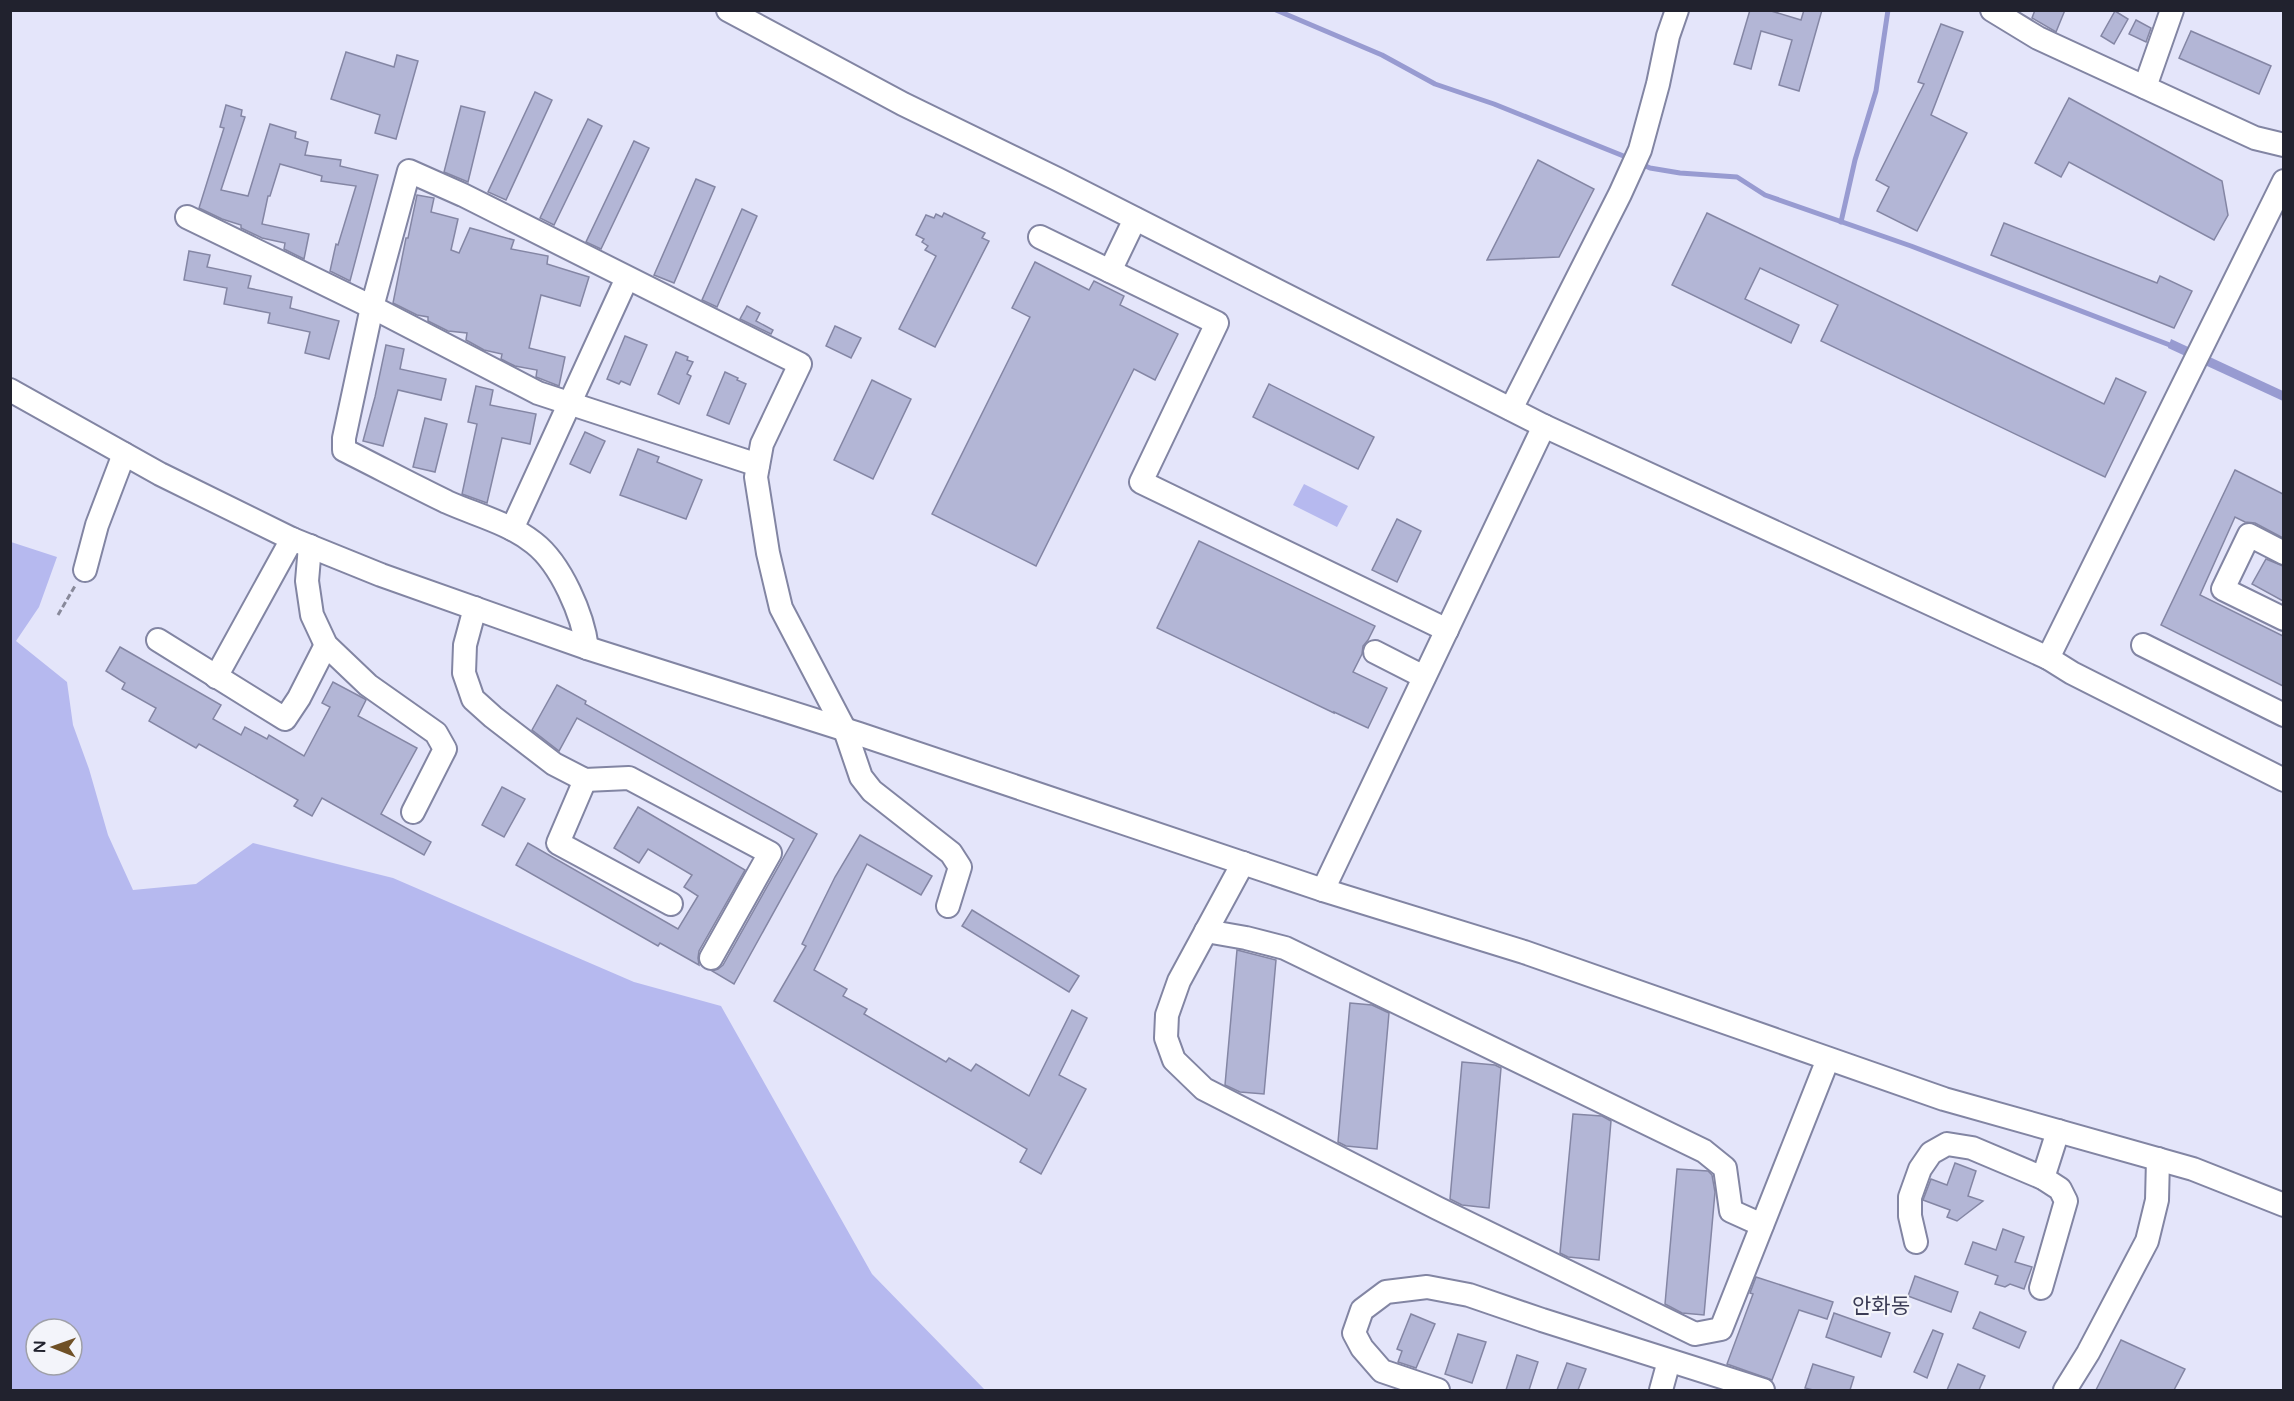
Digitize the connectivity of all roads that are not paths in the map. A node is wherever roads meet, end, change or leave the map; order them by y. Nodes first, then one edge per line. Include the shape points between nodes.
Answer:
1 (728, 10) edge
2 (1677, 10) edge
3 (1992, 10) edge
4 (2172, 10) edge
5 (2145, 87) junction
6 (2283, 145) edge
7 (2283, 181) edge
8 (187, 217) dead end
9 (1135, 219) junction
10 (1040, 237) dead end
11 (1110, 271) junction
12 (627, 278) junction
13 (372, 307) junction
14 (10, 390) edge
15 (571, 403) junction
16 (1511, 409) junction
17 (1544, 426) junction
18 (124, 454) junction
19 (758, 465) junction
20 (512, 529) junction
21 (301, 543) junction
22 (2283, 553) edge
23 (85, 570) road end
24 (475, 608) junction
25 (2283, 619) edge
26 (1447, 630) junction
27 (158, 640) dead end
28 (326, 645) junction
29 (2143, 645) dead end
30 (587, 648) junction
31 (1375, 652) dead end
32 (2048, 658) junction
33 (216, 677) junction
34 (1424, 677) junction
35 (2283, 715) edge
36 (845, 730) junction
37 (585, 780) junction
38 (2283, 780) edge
39 (413, 812) dead end
40 (1243, 863) junction
41 (1323, 890) junction
42 (671, 904) dead end
43 (948, 906) dead end
44 (1206, 932) junction
45 (711, 958) dead end
46 (1828, 1059) junction
47 (2058, 1131) junction
48 (2158, 1160) junction
49 (2043, 1178) junction
50 (2283, 1205) edge
51 (1762, 1225) junction
52 (1916, 1242) dead end
53 (2041, 1288) dead end
54 (1669, 1360) junction
55 (1438, 1390) edge
56 (1661, 1390) edge
57 (1763, 1390) edge
58 (2065, 1390) edge

1 - 9 street via 903,104
2 - 16 street via 1640,150
3 - 5 street via 2038,38
4 - 5 street
5 - 6 street via 2255,138
7 - 32 street
8 - 13 street
9 - 11 street
9 - 16 street
10 - 11 street
11 - 26 street via 1217,323 1141,482
12 - 13 street via 410,171
12 - 15 street
12 - 19 street via 800,364 762,444
13 - 15 street via 538,393
13 - 20 street via 344,450
14 - 18 street
15 - 19 street
15 - 20 street
16 - 17 street
17 - 26 street
17 - 32 street
18 - 21 street
18 - 23 street
19 - 36 street via 756,477 768,553 781,609
20 - 30 street via 536,544 555,568 574,602
21 - 24 street
21 - 28 street via 312,615
21 - 33 street
22 - 25 street via 2249,534 2223,589
24 - 30 street
24 - 37 street via 465,645 464,673 473,699 554,764
26 - 34 street
27 - 33 street
28 - 33 street via 285,719
28 - 39 street via 368,685 436,733 445,749
29 - 35 street
30 - 36 street
31 - 34 street
32 - 38 street
34 - 41 street
36 - 40 street
36 - 43 street via 861,777 872,791 951,853 960,867
37 - 42 street via 558,843
37 - 45 street via 629,778 770,852
40 - 41 street
40 - 44 street
41 - 46 street via 1524,952
44 - 51 street via 1285,948 1704,1151 1725,1168 1731,1211
44 - 51 street via 1179,981 1167,1015 1166,1038 1174,1060 1204,1089 1695,1335 1721,1329
46 - 47 street via 1944,1099
46 - 51 street
47 - 48 street
47 - 49 street
48 - 50 street via 2193,1169
48 - 58 street via 2157,1200 2146,1241
49 - 52 street via 1972,1148 1947,1144 1930,1153 1910,1197
49 - 53 street via 2060,1189 2066,1201
54 - 55 street via 1469,1294 1427,1287 1386,1292 1362,1310 1354,1333 1382,1371
54 - 56 street
54 - 57 street

